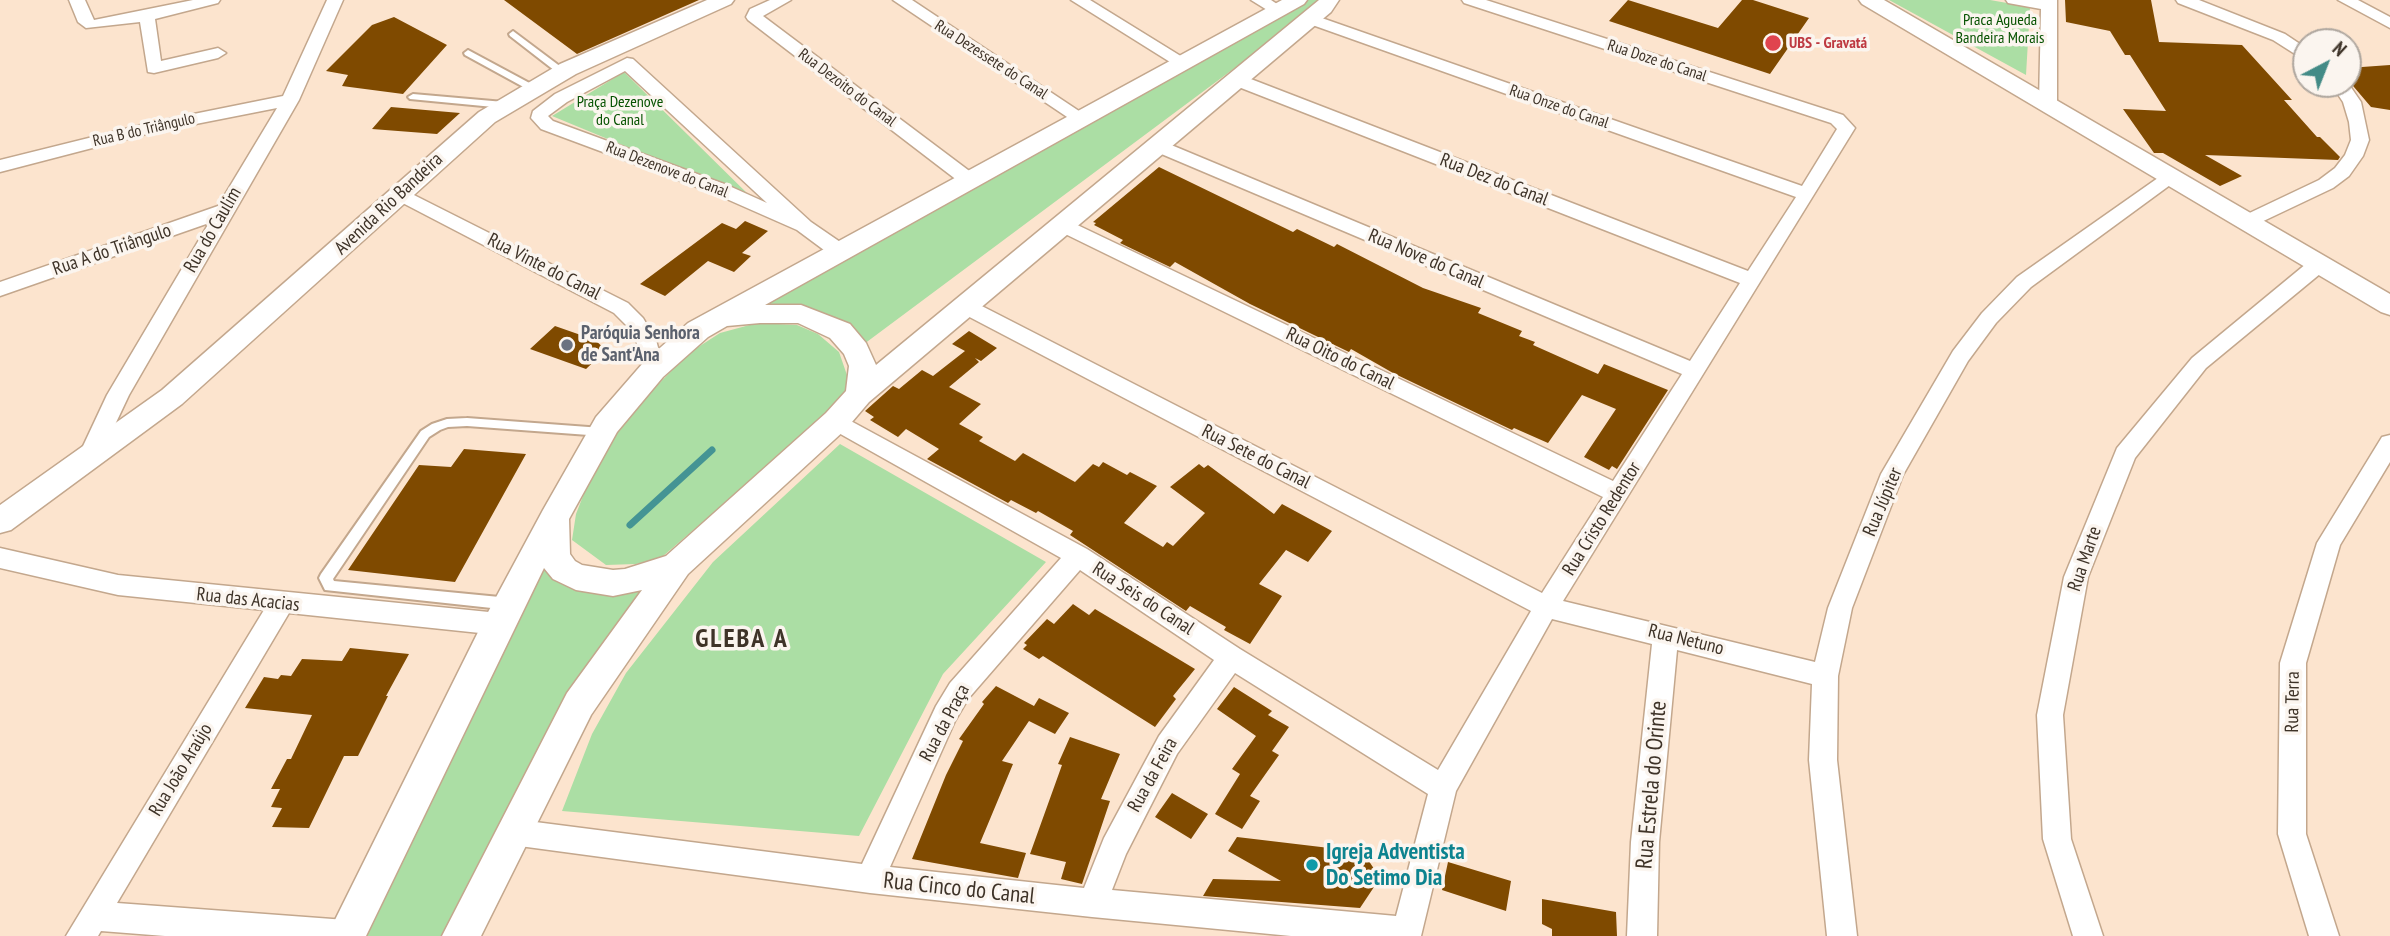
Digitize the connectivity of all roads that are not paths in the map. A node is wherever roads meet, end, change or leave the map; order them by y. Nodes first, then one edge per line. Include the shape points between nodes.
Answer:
1 (77, 0) edge
2 (212, 0) edge
3 (335, 0) edge
4 (724, 0) edge
5 (783, 0) edge
6 (901, 0) edge
7 (1079, 0) edge
8 (1329, 0) edge
9 (1470, 0) edge
10 (1869, 0) edge
11 (2014, 0) edge
12 (2184, 0) edge
13 (2346, 0) edge
14 (2049, 3) edge
15 (1281, 10) edge
16 (147, 16) junction
17 (2390, 23) edge
18 (92, 25) joint
19 (513, 34) dead end
20 (1291, 36) junction
21 (2292, 46) edge
22 (218, 53) dead end
23 (468, 53) dead end
24 (1184, 63) junction
25 (562, 72) junction
26 (1237, 80) junction
27 (532, 88) junction
28 (413, 96) dead end
29 (2349, 98) edge
30 (290, 100) junction
31 (2048, 104) junction
32 (504, 105) junction
33 (1082, 119) junction
34 (1844, 124) joint
35 (1158, 146) junction
36 (0, 166) edge
37 (2172, 177) junction
38 (969, 180) junction
39 (1807, 194) junction
40 (402, 195) junction
41 (224, 211) junction
42 (2248, 222) junction
43 (1062, 225) junction
44 (804, 226) junction
45 (839, 251) junction
46 (2319, 264) junction
47 (1751, 280) junction
48 (0, 289) edge
49 (965, 306) junction
50 (2390, 306) edge
51 (716, 320) junction
52 (653, 370) junction
53 (1694, 371) junction
54 (859, 395) junction
55 (836, 421) junction
56 (602, 432) junction
57 (2390, 443) edge
58 (88, 459) junction
59 (1618, 494) junction
60 (554, 519) junction
61 (0, 521) edge
62 (1078, 556) junction
63 (0, 558) edge
64 (677, 565) junction
65 (282, 603) junction
66 (1546, 607) junction
67 (504, 614) junction
68 (1666, 635) junction
69 (1231, 657) junction
70 (1825, 676) junction
71 (1443, 788) junction
72 (512, 832) junction
73 (870, 879) junction
74 (1092, 903) junction
75 (87, 926) edge
76 (1406, 934) edge
77 (346, 936) edge
78 (461, 936) edge
79 (1642, 936) edge
80 (1842, 936) edge
81 (2088, 936) edge
82 (2324, 936) edge

1 - 18 street via 86,23
2 - 16 street
3 - 30 street, Rua do Caulim
4 - 25 street, Avenida Rio Bandeira
5 - 38 street, Rua Dezoito do Canal via 756,12 754,18
6 - 33 street, Rua Dezessete do Canal
7 - 24 street
8 - 15 street
9 - 34 street, Rua Doze do Canal
10 - 31 street
11 - 14 street
12 - 21 street via 2248,23
13 - 17 street
14 - 31 street
15 - 20 street
15 - 20 street via 1280,24
15 - 24 street
15 - 39 street, Rua Onze do Canal
16 - 18 street
16 - 22 street via 154,68
19 - 25 lane
20 - 26 street
23 - 27 lane
24 - 33 street
25 - 27 street, Avenida Rio Bandeira
26 - 35 street
26 - 47 street, Rua Dez do Canal
27 - 32 street, Avenida Rio Bandeira
28 - 32 lane
29 - 42 street via 2360,140 2343,172
30 - 36 street, Rua B do Triângulo via 149,128
30 - 41 street, Rua do Caulim
31 - 37 street
32 - 40 street, Avenida Rio Bandeira
33 - 38 street
34 - 39 street, Rua Cristo Redentor via 1846,128
35 - 43 street
35 - 53 street, Rua Nove do Canal
37 - 42 street
37 - 70 street, Rua Júpiter via 2025,282 1989,318 1961,356 1892,474 1840,608
38 - 45 street
39 - 47 street, Rua Cristo Redentor
40 - 52 street, Rua Vinte do Canal via 621,308 646,340
40 - 58 street, Avenida Rio Bandeira via 172,397
41 - 48 street, Rua A do Triângulo
41 - 58 street, Rua do Caulim via 118,395
42 - 46 street
43 - 49 street
43 - 59 street, Rua Oito do Canal
44 - 44 street, Rua Dezenove do Canal via 627,63 539,114 542,122 555,128 720,189
44 - 45 street, Rua Dezenove do Canal
45 - 51 street
46 - 50 street
46 - 81 street, Rua Marte via 2199,363 2125,454 2076,577 2050,716 2057,839
47 - 53 street, Rua Cristo Redentor
49 - 54 street
49 - 66 street, Rua Sete do Canal
51 - 52 street
51 - 54 street via 801,314 840,331 863,366
52 - 56 street
53 - 59 street, Rua Cristo Redentor
54 - 55 street
55 - 62 street, Rua Seis do Canal
55 - 64 street
56 - 60 street
56 - 67 lane via 467,422 436,427 425,435 326,578 330,586
57 - 82 street, Rua Terra via 2329,543 2293,663 2292,834
58 - 61 street, Avenida Rio Bandeira
59 - 66 street, Rua Cristo Redentor
60 - 64 street via 554,557 576,577 625,582
60 - 67 street
62 - 69 street, Rua Seis do Canal
62 - 73 street, Rua da Praça via 959,691
63 - 65 street, Rua das Acacias via 118,585
64 - 72 street via 579,704
65 - 67 street, Rua das Acacias
65 - 75 street, Rua João Araújo
66 - 68 street, Rua Netuno
66 - 71 street, Rua Cristo Redentor
67 - 77 street
68 - 70 street, Rua Netuno
68 - 79 street, Rua Estrela do Orinte via 1645,842
69 - 71 street, Rua Seis do Canal
69 - 74 street, Rua da Feira via 1168,746 1114,848
70 - 80 street, Rua Júpiter via 1823,760
71 - 76 street, Rua Cristo Redentor
72 - 73 street, Rua Cinco do Canal
72 - 78 street
73 - 74 street, Rua Cinco do Canal
74 - 76 street, Rua Cinco do Canal
75 - 77 street

